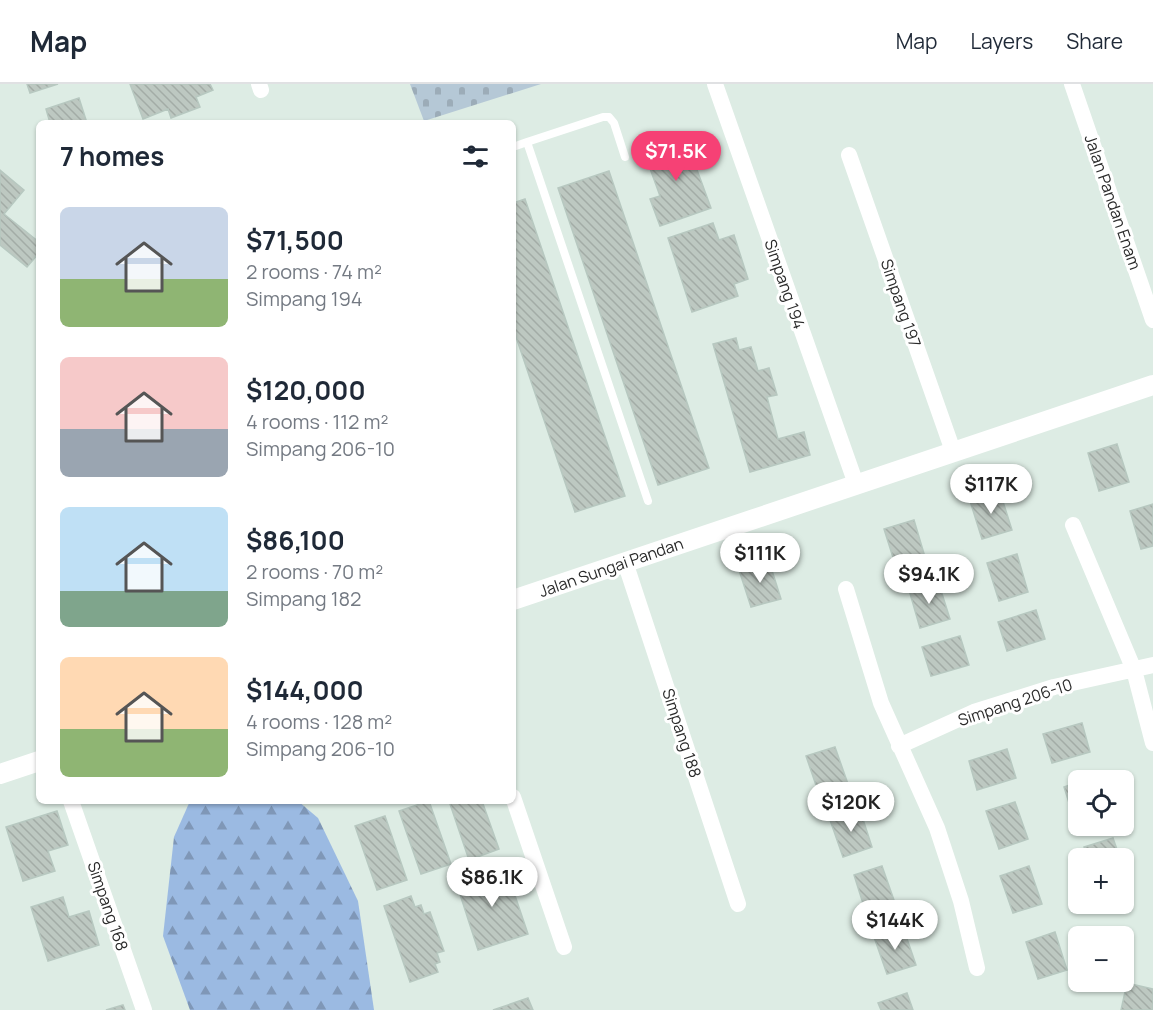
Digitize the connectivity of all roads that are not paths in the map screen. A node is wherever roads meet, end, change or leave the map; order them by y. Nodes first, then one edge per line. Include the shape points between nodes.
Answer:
1 (715, 84) edge
2 (1072, 84) edge
3 (527, 142) junction
4 (516, 146) edge
5 (849, 155) dead end
6 (625, 157) dead end
7 (1153, 320) edge
8 (1153, 384) edge
9 (953, 451) junction
10 (856, 484) junction
11 (648, 501) dead end
12 (1073, 525) dead end
13 (625, 562) junction
14 (846, 590) dead end
15 (516, 599) edge
16 (1153, 664) edge
17 (1134, 670) junction
18 (1153, 743) edge
19 (899, 746) junction
20 (36, 762) edge
21 (0, 774) edge
22 (72, 804) edge
23 (515, 804) edge
24 (738, 904) dead end
25 (564, 947) dead end
26 (977, 969) dead end
27 (144, 1010) edge

1 - 10 street, Simpang 194
2 - 7 street, Jalan Pandan Enam
3 - 4 lane
3 - 6 lane via 609,117
3 - 11 lane
5 - 9 street, Simpang 197
8 - 9 street, Jalan Sungai Pandan
9 - 10 street, Jalan Sungai Pandan
10 - 13 street, Jalan Sungai Pandan
12 - 17 street
13 - 15 street, Jalan Sungai Pandan
13 - 24 street, Simpang 188
14 - 19 street via 867,665
16 - 17 street, Simpang 206-10
17 - 18 street
17 - 19 street, Simpang 206-10 via 1054,687 974,712
19 - 26 street via 937,828 961,901
20 - 21 street
22 - 27 street, Simpang 168
23 - 25 street

